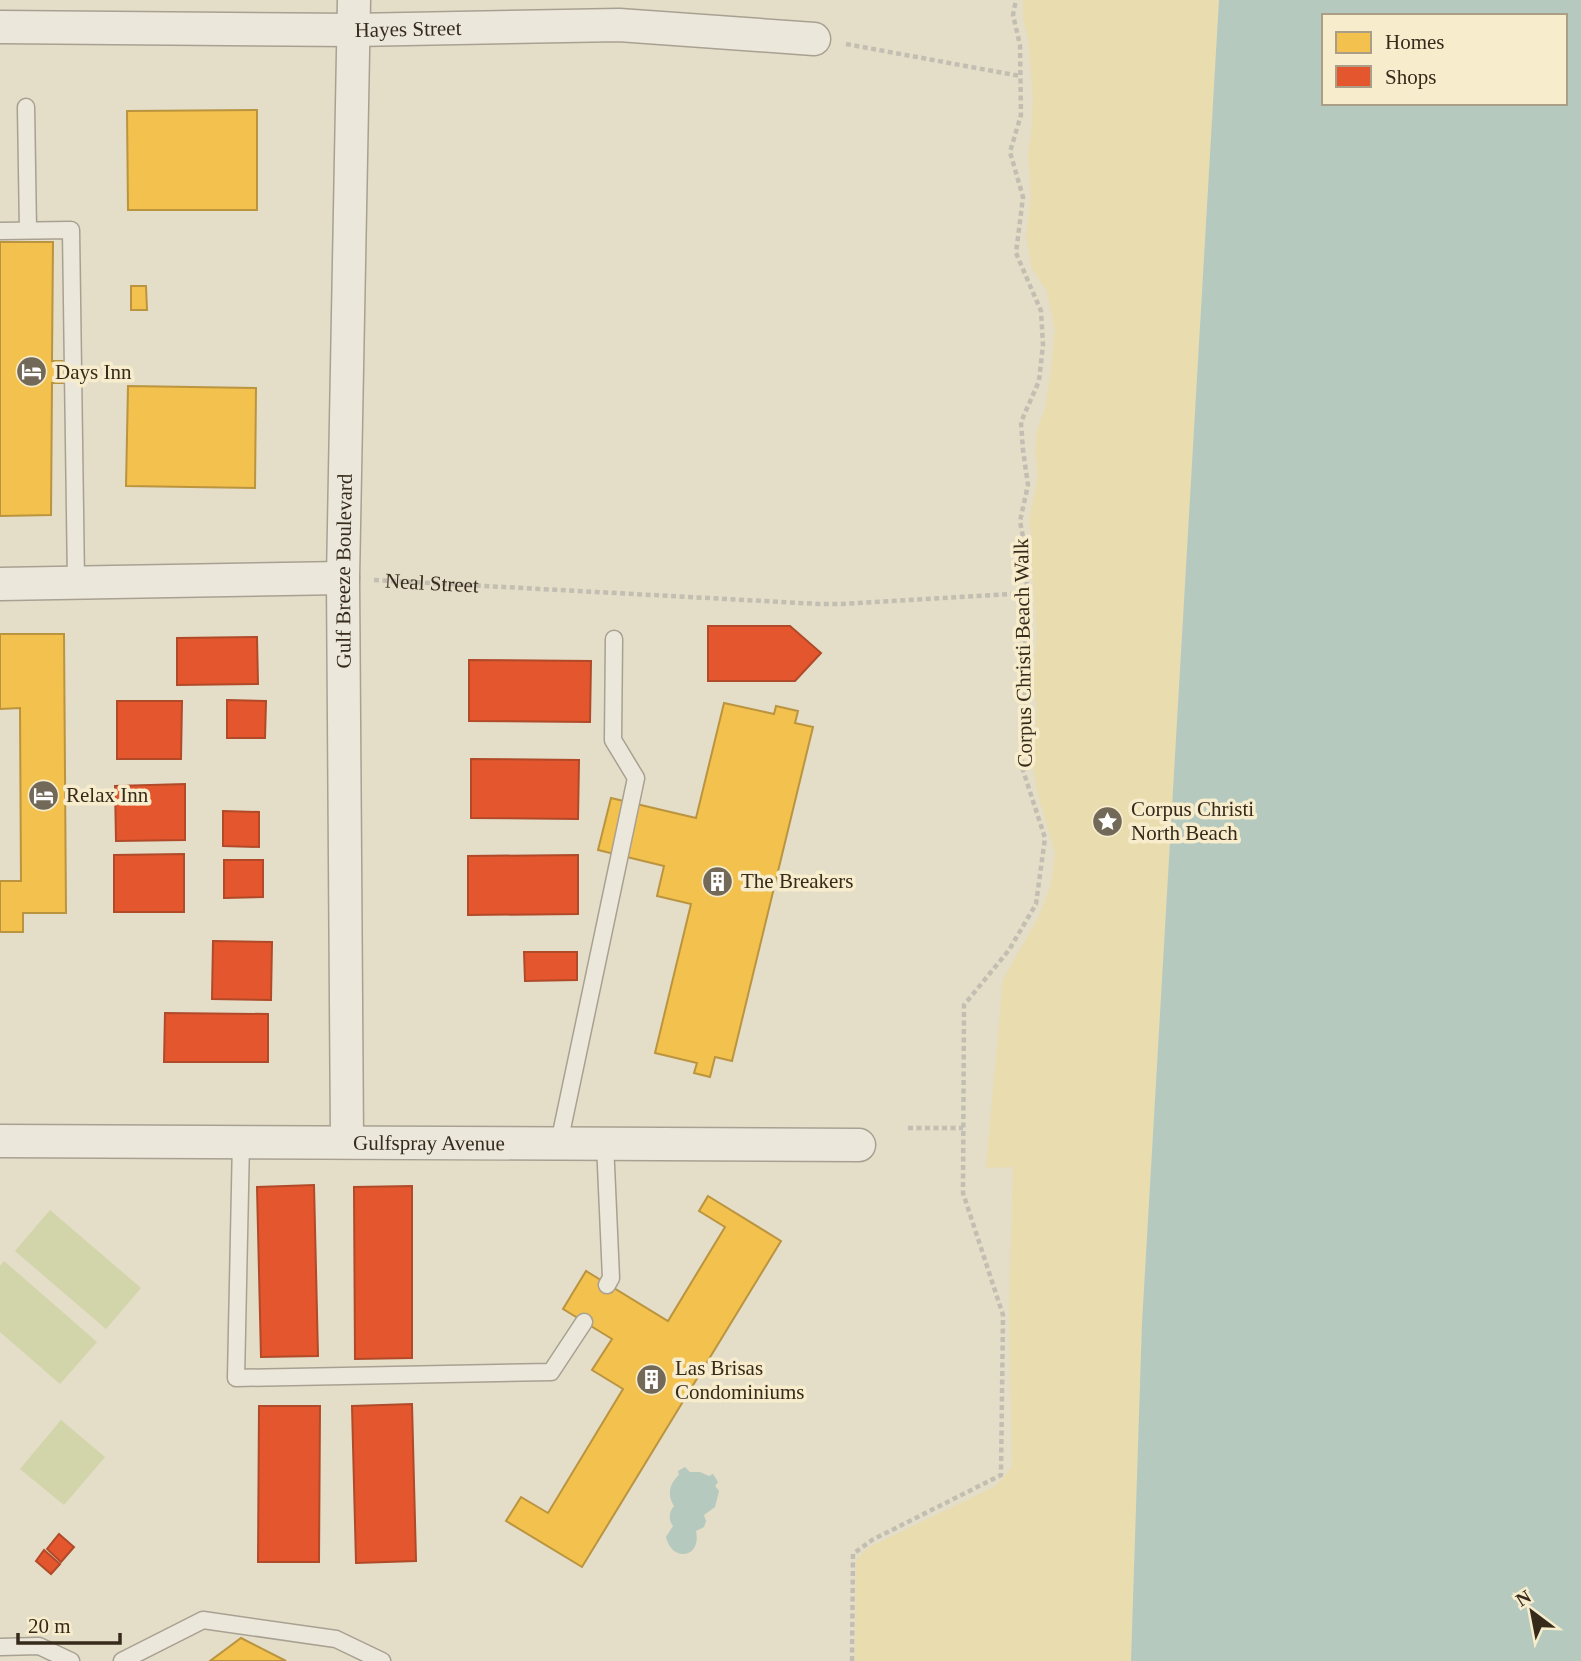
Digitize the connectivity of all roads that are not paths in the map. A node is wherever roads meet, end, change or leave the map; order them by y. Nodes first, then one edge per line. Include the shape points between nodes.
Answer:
1 (354, 15) edge
2 (0, 27) edge
3 (814, 39) road end
4 (26, 107) dead end
5 (28, 230) junction
6 (0, 231) edge
7 (343, 578) junction
8 (75, 582) junction
9 (0, 584) edge
10 (614, 639) dead end
11 (0, 1140) edge
12 (242, 1141) junction
13 (347, 1141) junction
14 (559, 1143) junction
15 (605, 1143) junction
16 (859, 1145) dead end
17 (607, 1285) dead end
18 (584, 1322) dead end
19 (0, 1647) edge
20 (71, 1661) edge
21 (122, 1661) edge
22 (382, 1661) edge

1 - 2 street, Hayes Street
1 - 3 street, Hayes Street via 619,25
1 - 7 street, Gulf Breeze Boulevard
4 - 5 lane
5 - 6 lane
5 - 8 lane via 71,230
7 - 8 street
7 - 13 street, Gulf Breeze Boulevard
8 - 9 street
10 - 14 lane via 613,740 636,778
11 - 12 street, Gulfspray Avenue
12 - 13 street, Gulfspray Avenue
12 - 18 lane via 236,1378 551,1372
13 - 14 street, Gulfspray Avenue
14 - 15 street, Gulfspray Avenue
15 - 16 street, Gulfspray Avenue
15 - 17 lane via 611,1278
19 - 20 lane via 39,1646
21 - 22 lane via 203,1619 336,1639

